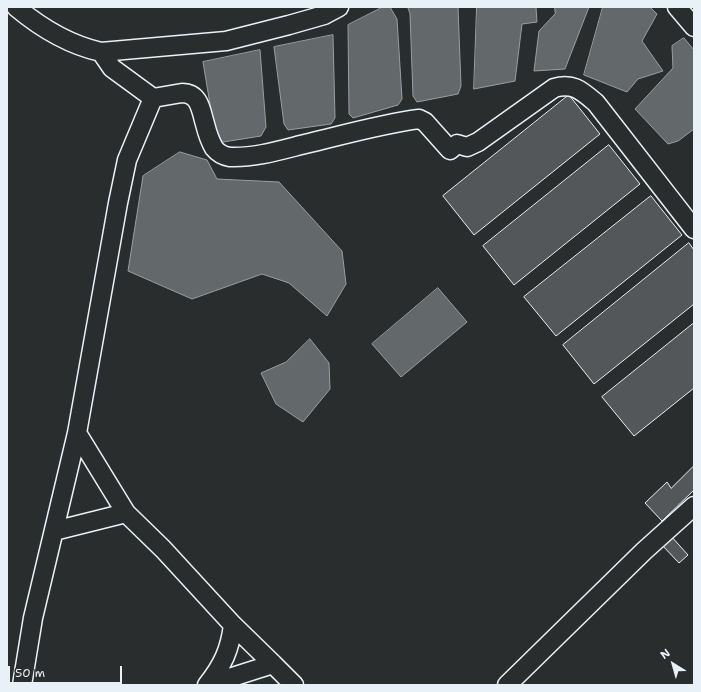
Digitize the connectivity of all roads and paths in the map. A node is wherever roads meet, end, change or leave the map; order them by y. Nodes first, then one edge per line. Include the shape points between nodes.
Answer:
1 (16, 7) edge
2 (339, 7) edge
3 (677, 7) edge
4 (694, 27) edge
5 (101, 52) junction
6 (153, 98) junction
7 (694, 229) edge
8 (77, 434) junction
9 (694, 506) edge
10 (126, 513) junction
11 (54, 532) junction
12 (233, 625) junction
13 (273, 664) junction
14 (22, 685) edge
15 (207, 685) edge
16 (214, 685) edge
17 (294, 685) edge
18 (507, 685) edge

1 - 5 street via 60,37 83,48
2 - 5 street via 317,17 226,41
3 - 4 street
5 - 6 street via 116,71
6 - 7 street via 182,93 193,95 201,108 211,143 217,152 225,156 244,156 276,152 375,127 419,119 425,122 450,150 457,144 468,147 554,88 572,86 596,103
6 - 8 street via 127,160
8 - 10 street
8 - 11 street
9 - 18 street via 644,551
10 - 11 street
10 - 12 street
11 - 14 street via 33,618
12 - 13 street
12 - 15 street via 231,642 224,660
13 - 16 street
13 - 17 street

